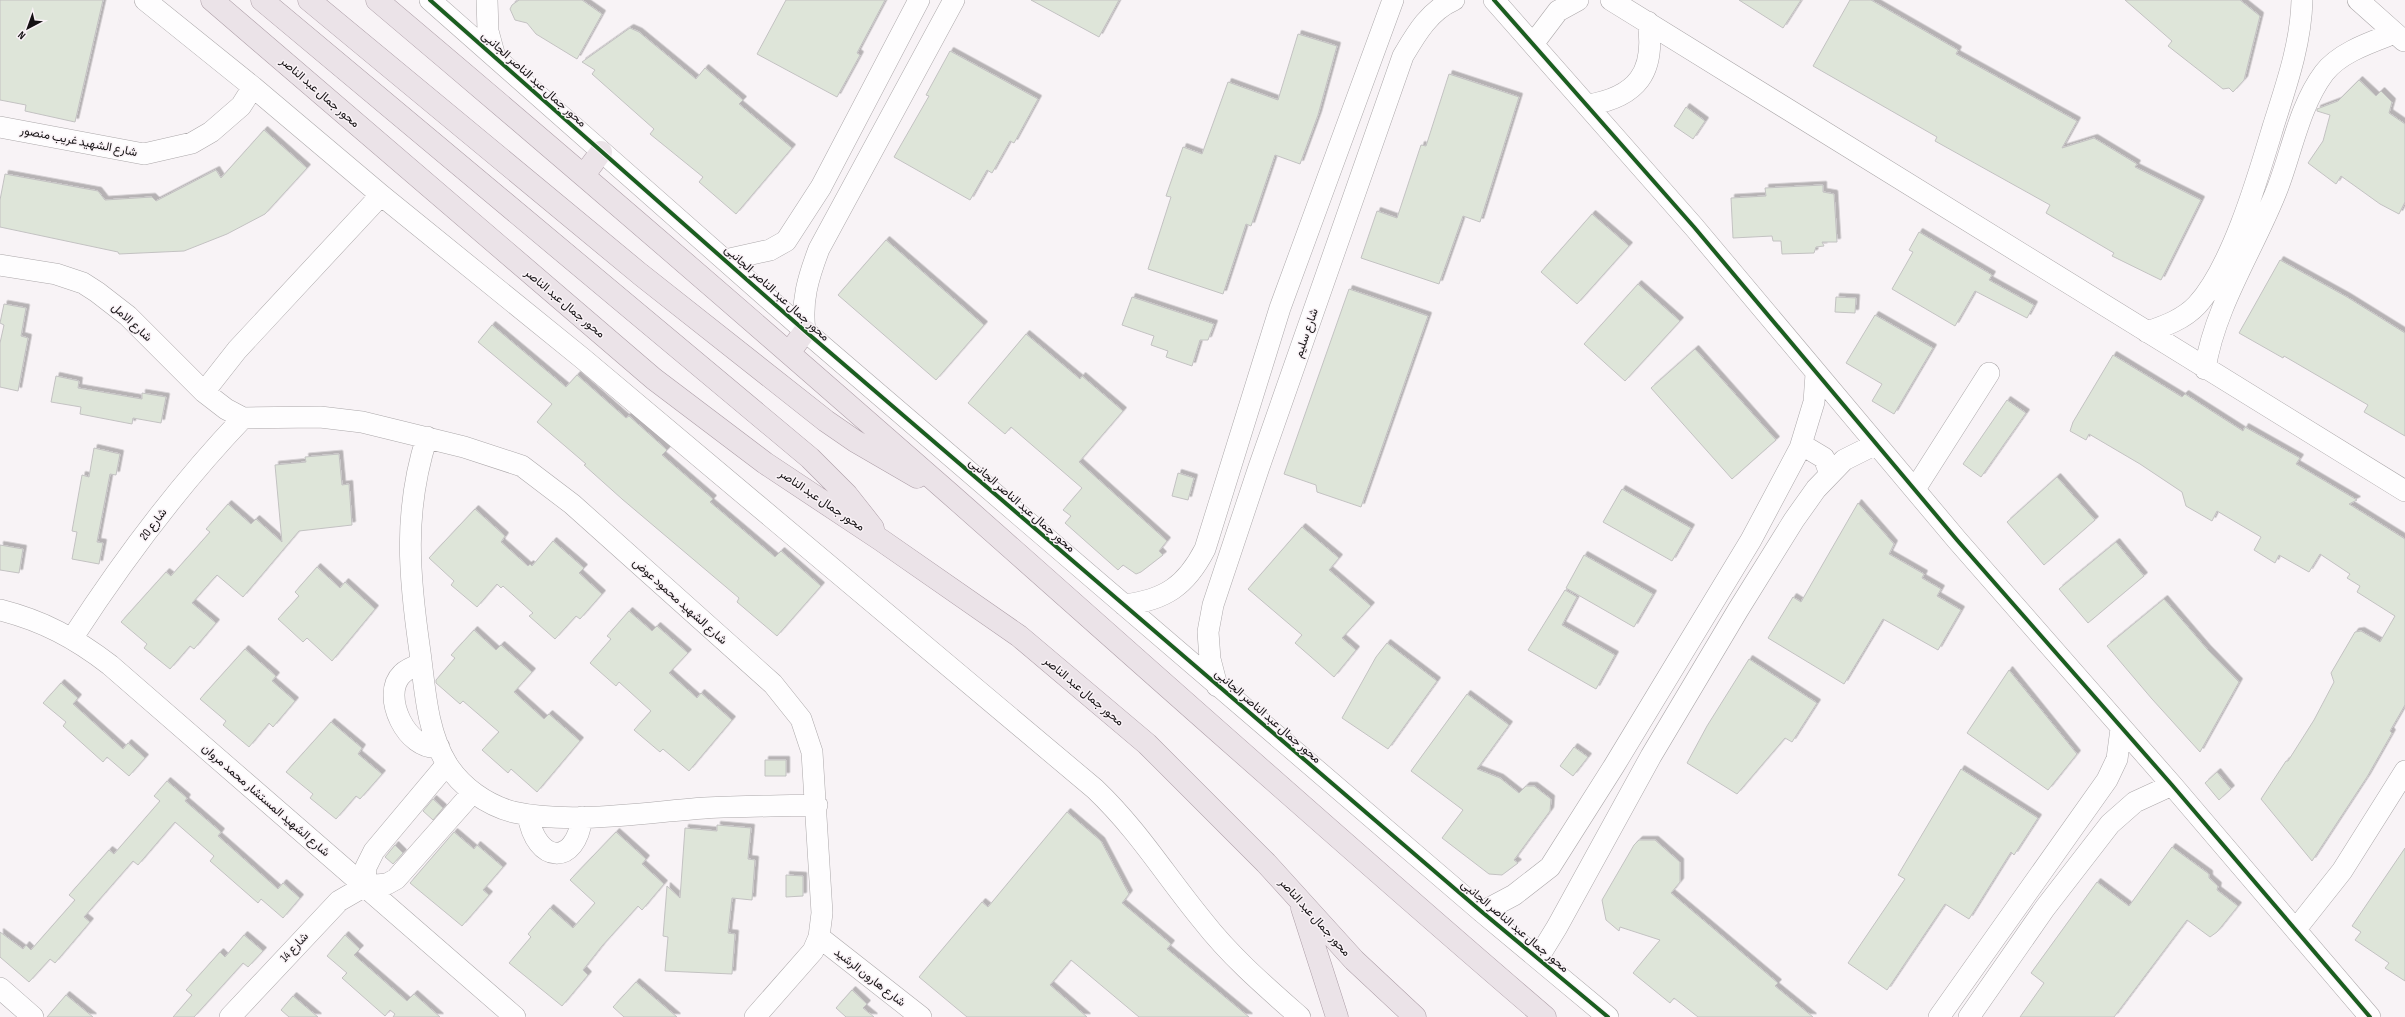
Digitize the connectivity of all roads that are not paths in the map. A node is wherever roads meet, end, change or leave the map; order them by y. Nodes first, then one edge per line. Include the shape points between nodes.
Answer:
1 (145, 0) edge
2 (212, 0) edge
3 (262, 0) edge
4 (309, 0) edge
5 (377, 0) edge
6 (430, 0) edge
7 (487, 0) edge
8 (919, 0) edge
9 (954, 0) edge
10 (1393, 0) edge
11 (1454, 0) edge
12 (1494, 0) edge
13 (1578, 0) edge
14 (1611, 0) edge
15 (2302, 0) edge
16 (2358, 0) edge
17 (1648, 22) junction
18 (2400, 37) edge
19 (1533, 44) junction
20 (495, 57) junction
21 (2287, 83) junction
22 (253, 87) junction
23 (2312, 93) junction
24 (1588, 105) junction
25 (0, 127) edge
26 (601, 152) junction
27 (584, 174) junction
28 (381, 196) junction
29 (1317, 203) junction
30 (1347, 214) junction
31 (792, 232) junction
32 (819, 249) junction
33 (725, 260) junction
34 (0, 265) edge
35 (2198, 304) junction
36 (1280, 308) junction
37 (2220, 317) junction
38 (1311, 319) junction
39 (805, 331) junction
40 (2147, 332) junction
41 (788, 353) junction
42 (2205, 369) junction
43 (1989, 373) dead end
44 (1816, 374) junction
45 (204, 392) junction
46 (243, 418) junction
47 (427, 437) junction
48 (1239, 442) junction
49 (1876, 444) junction
50 (1800, 448) junction
51 (1264, 451) junction
52 (1830, 474) junction
53 (1915, 489) junction
54 (2405, 491) edge
55 (947, 492) junction
56 (881, 540) junction
57 (1124, 605) junction
58 (0, 610) edge
59 (73, 637) junction
60 (421, 664) junction
61 (1217, 686) junction
62 (2121, 728) junction
63 (443, 755) junction
64 (1614, 766) junction
65 (2405, 771) edge
66 (1637, 781) junction
67 (2172, 785) junction
68 (2102, 787) junction
69 (473, 792) junction
70 (817, 805) junction
71 (2124, 809) junction
72 (528, 814) junction
73 (582, 817) junction
74 (364, 886) junction
75 (1300, 901) junction
76 (1482, 912) junction
77 (2296, 929) junction
78 (820, 937) junction
79 (1538, 958) junction
80 (0, 988) edge
81 (33, 1017) edge
82 (230, 1017) edge
83 (515, 1017) edge
84 (755, 1017) edge
85 (921, 1017) edge
86 (1300, 1017) edge
87 (1337, 1017) edge
88 (1415, 1017) edge
89 (1545, 1017) edge
90 (1608, 1017) edge
91 (1939, 1017) edge
92 (1969, 1017) edge
93 (2370, 1017) edge

1 - 22 street
2 - 56 main road, محور جمال عبد الناصر via 654,379 765,463
3 - 56 main road via 810,458 847,495
4 - 55 main road via 640,274 826,421 885,460
5 - 27 main road
6 - 20 street, محور جمال عبد الناصر الجانبى
7 - 20 street via 488,32
8 - 31 street via 821,187
9 - 32 street
10 - 29 street
11 - 30 street, شارع سليم via 1436,11 1424,23 1403,56
12 - 19 street
13 - 19 street via 1558,11
14 - 17 street
15 - 21 street via 2298,39
16 - 18 street
17 - 24 street via 1651,42 1648,61 1633,88 1607,101
17 - 40 street
18 - 23 street via 2344,56 2325,72
19 - 24 street
20 - 26 street, محور جمال عبد الناصر الجانبى
21 - 23 street via 2297,78 2310,86
21 - 35 street via 2260,171 2235,236 2213,282
22 - 25 street, شارع الشهيد غريب منصور via 241,106 211,132 192,143 144,154
22 - 28 street
23 - 37 street via 2277,188
24 - 44 street
26 - 27 main road
26 - 33 street, محور جمال عبد الناصر الجانبى
27 - 41 main road
28 - 45 street via 237,350
28 - 86 street via 582,358 1096,789 1139,834 1203,922 1233,956
29 - 30 street
29 - 36 street
30 - 38 street, شارع سليم
31 - 32 street via 802,250
31 - 33 street via 780,247
32 - 39 street via 802,310
33 - 39 street, محور جمال عبد الناصر الجانبى
34 - 45 street, شارع الامل via 56,274 83,283 128,316
35 - 37 street via 2202,314 2207,317
35 - 40 street via 2177,320
36 - 38 street
36 - 48 street
37 - 42 street
38 - 51 street, شارع سليم
39 - 41 main road
39 - 57 street, محور جمال عبد الناصر الجانبى
40 - 42 street
41 - 55 main road
42 - 54 street
43 - 53 street
44 - 49 street
44 - 50 street via 1814,402
45 - 46 street, شارع الامل
46 - 47 street, شارع الشهيد محمود عوض via 320,417 362,422
46 - 59 street, شارع 20 via 172,499 106,586
47 - 60 street via 413,490 410,536 412,600
47 - 70 street, شارع الشهيد محمود عوض via 504,458 540,478 773,684 801,720 812,752
48 - 51 street
48 - 57 street via 1204,550 1195,568 1181,583 1164,595 1145,602
49 - 52 street via 1851,456
49 - 53 street
50 - 52 street via 1809,449 1824,458
50 - 64 street via 1751,540
51 - 61 street, شارع سليم via 1213,605 1208,632 1210,659
52 - 66 street via 1816,489 1790,527
53 - 62 street
55 - 89 main road via 1382,878
56 - 75 main road, محور جمال عبد الناصر via 1019,636 1147,744 1266,863
57 - 61 street, محور جمال عبد الناصر الجانبى
58 - 59 street, شارع الشهيد المستشار محمد مروان via 21,615
59 - 74 street, شارع الشهيد المستشار محمد مروان via 110,665
60 - 63 street via 429,709
60 - 63 street via 406,671 398,680 394,691 395,704 402,723 413,738
61 - 76 street, محور جمال عبد الناصر الجانبى
62 - 67 street
62 - 68 street via 2117,759
63 - 69 street
63 - 74 street via 374,851 366,866
64 - 66 street
64 - 76 street via 1550,867 1514,895
65 - 77 street via 2342,871
66 - 79 street
67 - 71 street via 2147,795
67 - 77 street
68 - 71 street via 2115,792 2123,802
68 - 91 street
69 - 72 street via 496,806
69 - 74 street via 396,879 387,884
70 - 73 street via 707,808
70 - 78 street, شارع الشهيد محمود عوض via 822,913
71 - 92 street via 2045,908
72 - 73 street
72 - 73 street via 536,841 544,850 554,853 566,850 574,842 581,827
74 - 82 street, شارع 14 via 327,912
74 - 83 street, شارع الشهيد المستشار محمد مروان
75 - 87 main road
75 - 88 main road, محور جمال عبد الناصر via 1354,960
76 - 79 street, محور جمال عبد الناصر الجانبى
77 - 93 street
78 - 84 street, شارع الشهيد محمود عوض via 813,951
78 - 85 street, شارع هارون الرشيد
79 - 90 street, محور جمال عبد الناصر الجانبى
80 - 81 street

